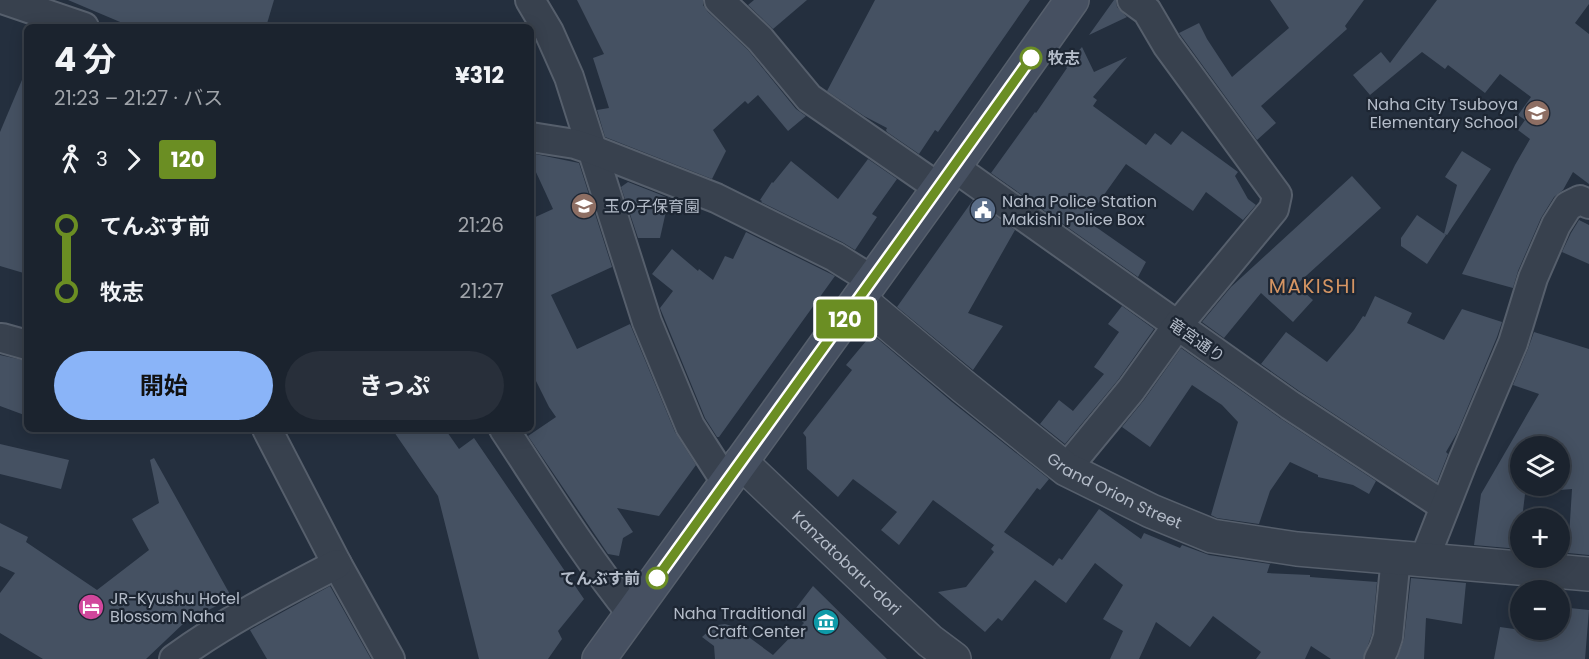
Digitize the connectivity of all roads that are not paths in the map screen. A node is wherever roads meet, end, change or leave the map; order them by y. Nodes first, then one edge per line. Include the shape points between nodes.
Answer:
1 (5, 0) edge
2 (530, 0) edge
3 (719, 0) edge
4 (1072, 0) edge
5 (1132, 0) edge
6 (75, 24) edge
7 (534, 137) edge
8 (593, 150) junction
9 (946, 178) junction
10 (1589, 204) edge
11 (866, 289) junction
12 (1177, 326) junction
13 (269, 432) edge
14 (506, 432) edge
15 (1066, 469) junction
16 (733, 472) junction
17 (1444, 506) junction
18 (1410, 559) junction
19 (337, 564) junction
20 (1589, 574) edge
21 (632, 614) junction
22 (174, 659) edge
23 (390, 659) edge
24 (599, 659) edge
25 (954, 659) edge
26 (1379, 659) edge

1 - 6 street
2 - 8 street via 570,77
3 - 9 street, 竜宮通り via 759,39 809,98
4 - 9 main road
5 - 12 street via 1147,10 1167,45 1277,195 1274,209
7 - 8 street
8 - 11 street via 716,198 835,257
8 - 16 street via 647,322 690,426
9 - 11 main road
9 - 12 street, 竜宮通り
10 - 17 street via 1580,200 1568,206 1556,225 1533,278 1513,343
11 - 15 street, Grand Orion Street via 964,387
11 - 16 main road
12 - 15 street
12 - 17 street, 竜宮通り
13 - 19 street
14 - 21 street
15 - 18 street, Grand Orion Street via 1151,512 1212,536 1296,549
16 - 21 main road
16 - 25 street, Kanzatobaru-dori
17 - 18 street
18 - 20 street, Grand Orion Street
18 - 26 street
19 - 22 street via 201,639
19 - 23 street
21 - 24 main road

